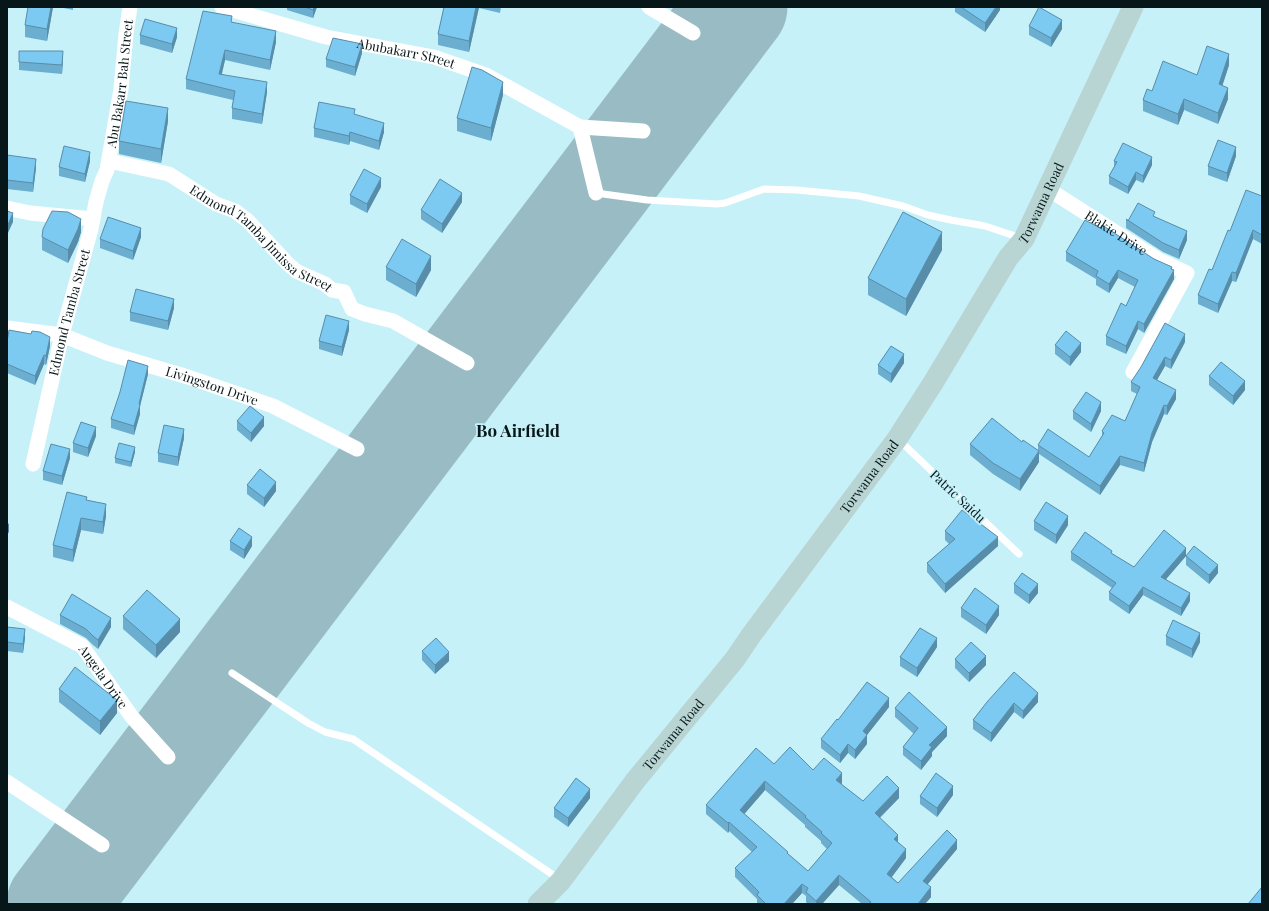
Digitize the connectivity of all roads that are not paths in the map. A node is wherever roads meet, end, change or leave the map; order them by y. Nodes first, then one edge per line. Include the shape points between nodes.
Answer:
1 (130, 7) edge
2 (222, 7) edge
3 (649, 7) edge
4 (1133, 7) edge
5 (692, 33) dead end
6 (580, 127) junction
7 (643, 131) dead end
8 (109, 161) junction
9 (1048, 189) junction
10 (596, 193) joint
11 (7, 208) edge
12 (93, 219) junction
13 (1024, 239) junction
14 (7, 328) edge
15 (62, 335) junction
16 (467, 364) dead end
17 (1133, 372) dead end
18 (897, 439) junction
19 (357, 449) dead end
20 (33, 464) dead end
21 (1020, 554) dead end
22 (7, 607) edge
23 (232, 673) dead end
24 (168, 757) dead end
25 (7, 782) edge
26 (102, 845) dead end
27 (561, 881) junction
28 (538, 904) edge

1 - 8 street, Abu Bakarr Bah Street via 121,89
2 - 6 street, Abubakarr Street via 326,37 434,57 486,75
3 - 5 street
4 - 9 main road, Torwama Road
6 - 7 street
6 - 10 street
8 - 12 street, Edmond Tamba Street
8 - 16 street, Edmond Tamba Jimissa Street via 165,172 216,204 235,211 296,271 325,284 332,290 344,292 352,309 393,321
9 - 13 main road, Torwama Road
9 - 17 street, Blakie Drive via 1159,260 1187,273
10 - 13 lane via 647,200 717,204 764,189 859,196 951,220 985,226
11 - 12 street via 30,213
12 - 15 street, Edmond Tamba Street
13 - 18 main road, Torwama Road via 1008,258
14 - 15 street, Livingston Drive
15 - 19 street, Livingston Drive via 273,406
15 - 20 street, Edmond Tamba Street
18 - 21 lane, Patric Saidu
18 - 27 main road, Torwama Road via 735,659 635,781
22 - 24 street, Angela Drive via 82,646 132,717
23 - 27 lane via 324,732 353,739
25 - 26 street
27 - 28 main road, Torwama Road

